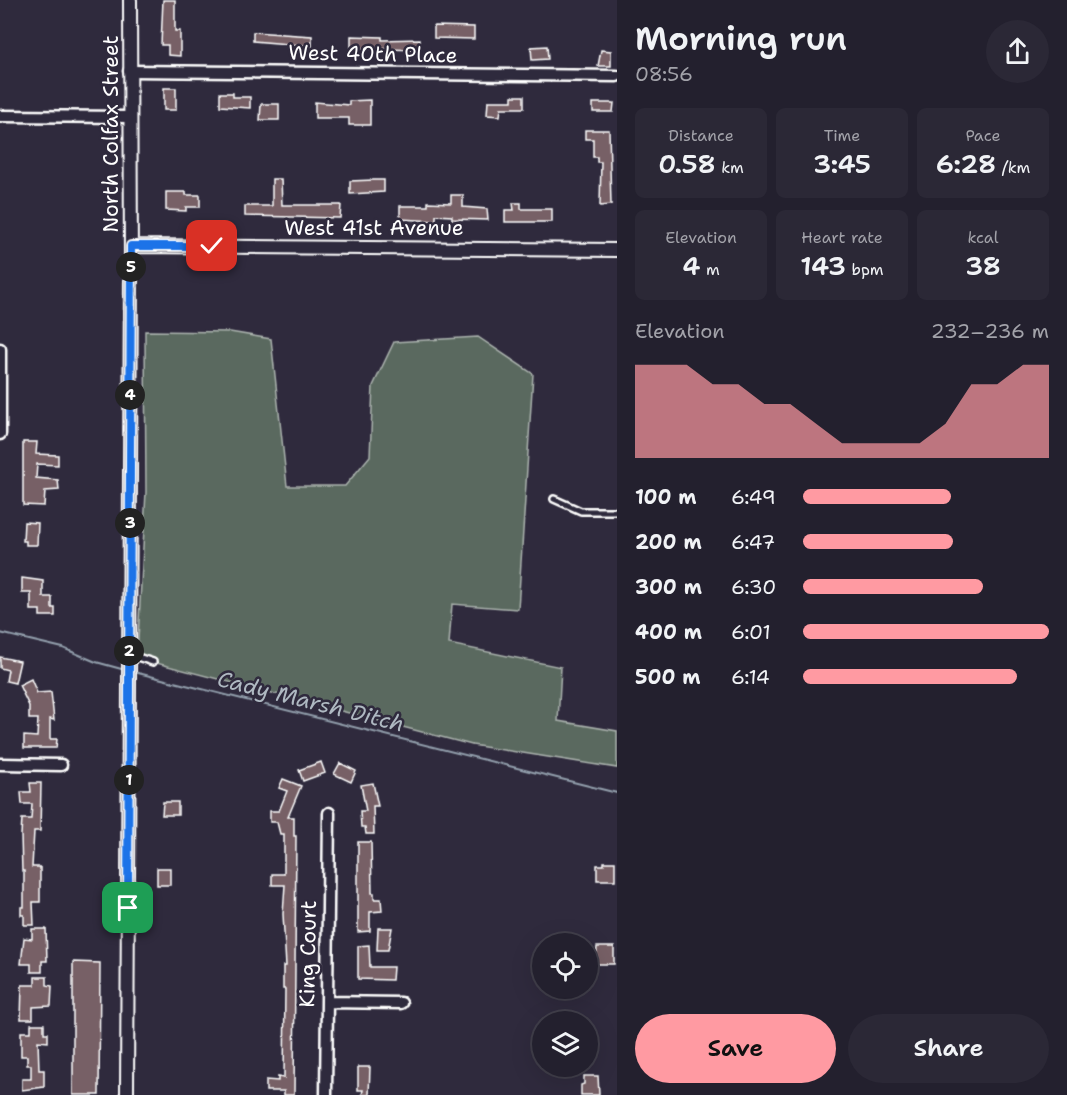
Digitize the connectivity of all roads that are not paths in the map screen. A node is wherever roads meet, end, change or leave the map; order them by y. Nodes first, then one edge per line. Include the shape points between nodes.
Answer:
1 (130, 0) edge
2 (129, 71) junction
3 (617, 76) edge
4 (0, 116) edge
5 (130, 117) junction
6 (131, 246) junction
7 (617, 250) edge
8 (0, 349) edge
9 (0, 434) edge
10 (554, 499) dead end
11 (617, 511) edge
12 (132, 652) junction
13 (153, 663) dead end
14 (0, 765) edge
15 (60, 765) dead end
16 (329, 813) dead end
17 (327, 1002) junction
18 (400, 1003) dead end
19 (127, 1095) edge
20 (326, 1095) edge

1 - 2 street, North Colfax Street
2 - 3 street, West 40th Place
2 - 5 street, North Colfax Street
4 - 5 street
5 - 6 street, North Colfax Street
6 - 7 street, West 41st Avenue
6 - 12 street, North Colfax Street
8 - 9 street
10 - 11 lane via 581,510
12 - 13 lane
12 - 19 street, North Colfax Street
14 - 15 street
16 - 17 street, King Court
17 - 18 street
17 - 20 street, King Court

